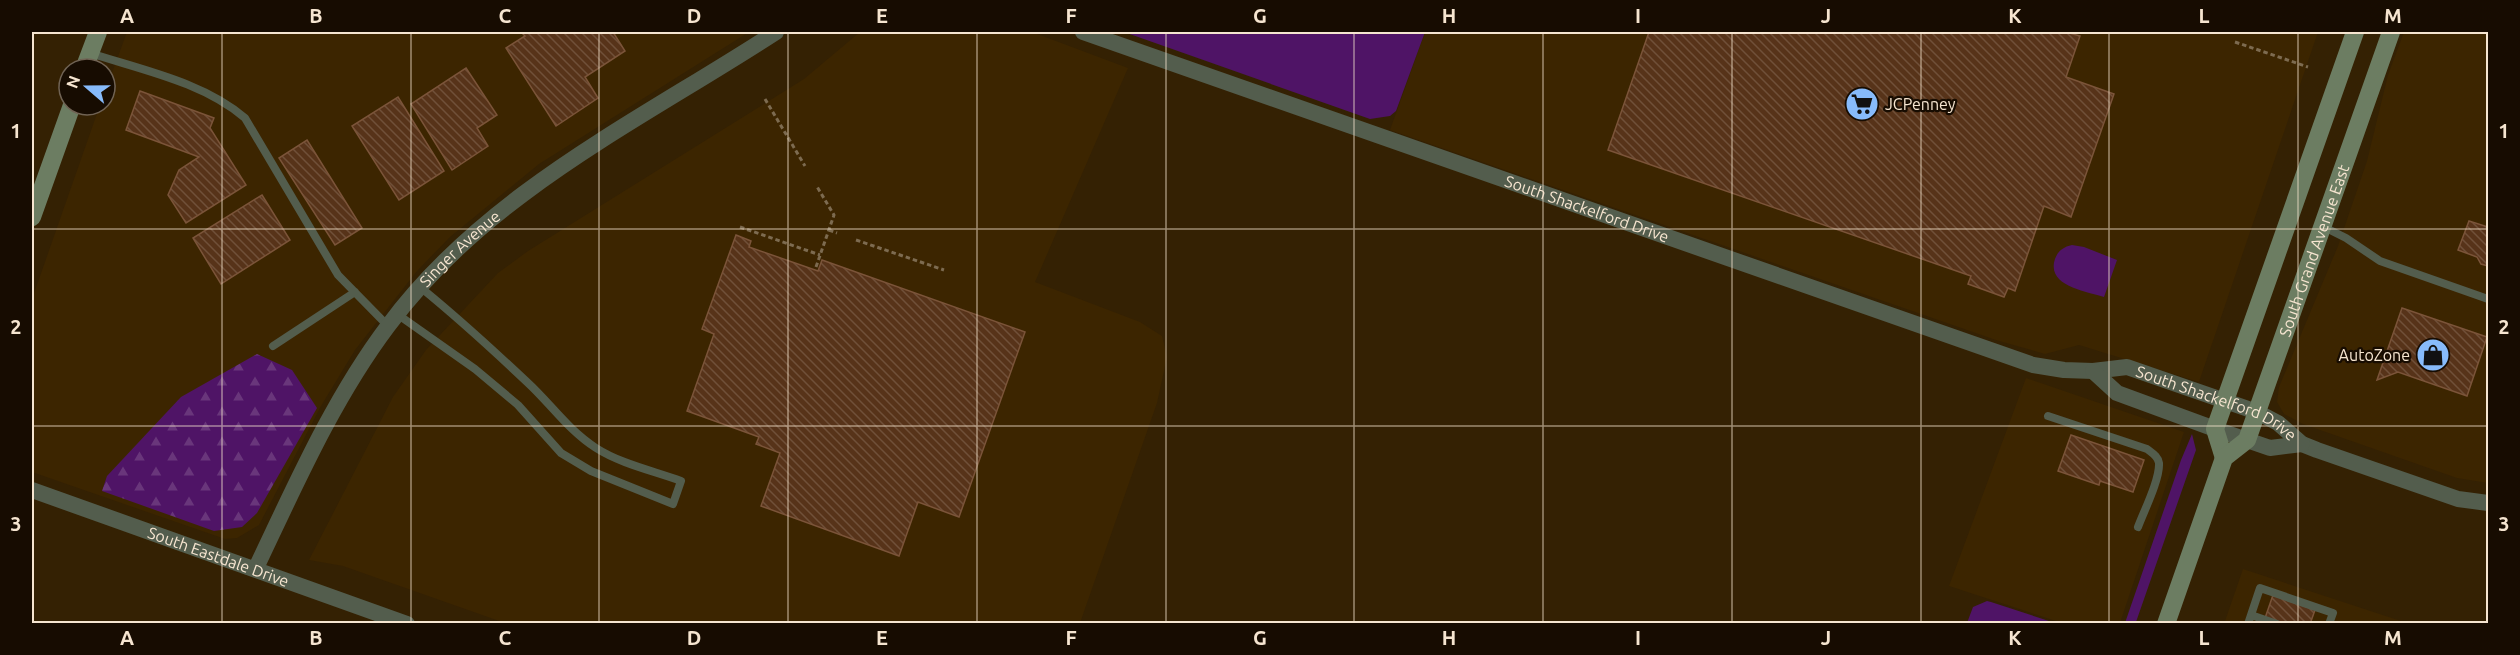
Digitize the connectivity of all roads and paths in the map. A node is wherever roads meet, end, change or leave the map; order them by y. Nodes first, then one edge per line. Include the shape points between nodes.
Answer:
1 (98, 32) edge
2 (776, 32) edge
3 (1083, 32) edge
4 (2355, 32) edge
5 (2391, 32) edge
6 (2235, 42) dead end
7 (89, 57) edge
8 (2308, 68) dead end
9 (117, 69) edge
10 (765, 99) dead end
11 (68, 117) edge
12 (805, 166) dead end
13 (816, 185) dead end
14 (32, 217) edge
15 (2322, 226) junction
16 (740, 227) dead end
17 (829, 230) junction
18 (837, 233) dead end
19 (856, 240) dead end
20 (820, 255) junction
21 (816, 267) dead end
22 (944, 270) dead end
23 (420, 287) junction
24 (355, 292) junction
25 (2488, 299) edge
26 (393, 320) junction
27 (273, 346) dead end
28 (2093, 370) junction
29 (2226, 401) junction
30 (2257, 412) junction
31 (2048, 416) dead end
32 (2216, 429) junction
33 (2247, 440) junction
34 (2302, 444) junction
35 (2224, 458) junction
36 (32, 490) edge
37 (2488, 502) edge
38 (2139, 527) dead end
39 (256, 568) junction
40 (2249, 619) edge
41 (407, 624) edge
42 (2166, 624) edge
43 (2277, 624) edge
44 (2330, 624) edge

1 - 7 main road
2 - 23 street, Singer Avenue via 538,182 480,228
3 - 28 street, South Shackelford Drive via 2023,361 2056,369
4 - 29 main road, South Grand Avenue East
5 - 15 main road, South Grand Avenue East
6 - 8 path
9 - 24 lane via 205,93 226,102 245,118 338,275
10 - 12 path
11 - 14 main road
13 - 17 path via 834,215
15 - 25 lane via 2380,261
15 - 30 main road, South Grand Avenue East
16 - 20 path
17 - 18 path
17 - 20 path
19 - 22 path
20 - 21 path
23 - 26 street, Singer Avenue
23 - 26 lane via 528,382 581,437 618,459 681,481 673,504 591,471 561,453 518,405 484,376
24 - 26 lane
24 - 27 lane
26 - 39 street, Singer Avenue via 350,382
28 - 29 street, South Shackelford Drive via 2127,367
28 - 32 street, South Shackelford Drive via 2117,393
29 - 30 street, South Shackelford Drive
29 - 32 main road, South Grand Avenue East
30 - 33 main road, South Grand Avenue East
30 - 34 street, South Shackelford Drive via 2278,423
31 - 38 lane via 2156,455 2156,478
32 - 33 street, South Shackelford Drive
32 - 35 main road
33 - 34 street, South Shackelford Drive via 2270,448
33 - 35 main road
34 - 37 street, South Shackelford Drive via 2458,499
35 - 42 main road
36 - 39 street, South Eastdale Drive
39 - 41 street, South Eastdale Drive
40 - 43 lane
40 - 44 lane via 2260,588 2333,613

